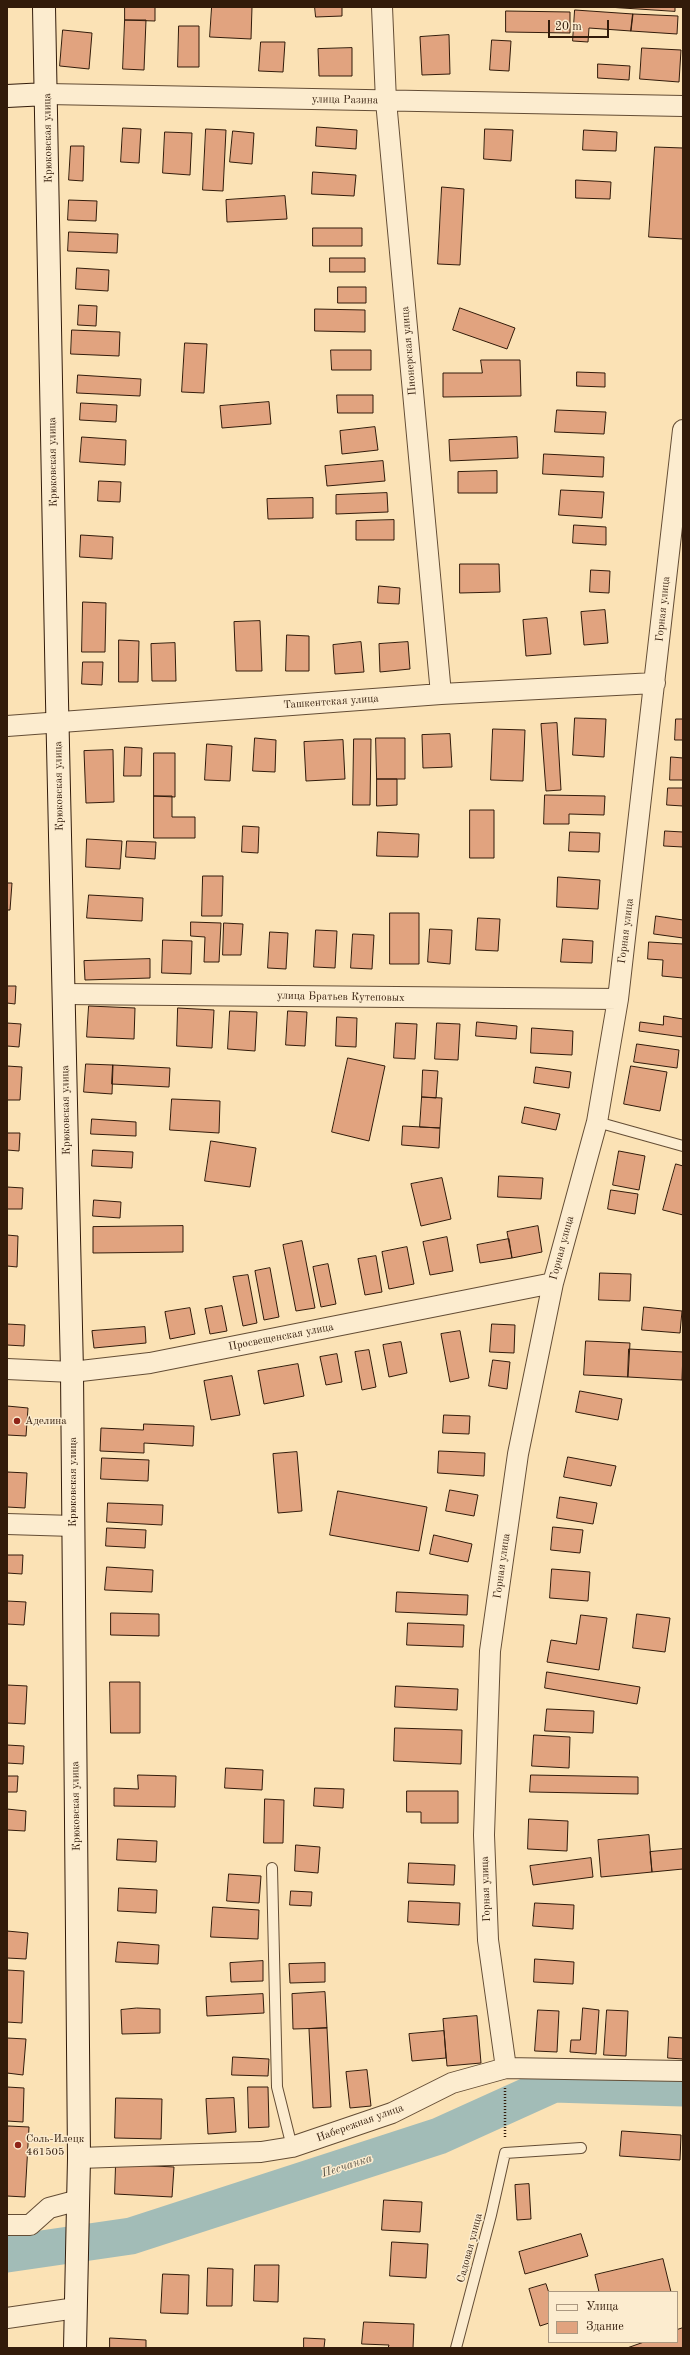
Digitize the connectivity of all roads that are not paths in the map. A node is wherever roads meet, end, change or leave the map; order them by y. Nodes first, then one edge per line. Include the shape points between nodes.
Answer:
1 (44, 7) edge
2 (382, 7) edge
3 (47, 94) junction
4 (7, 96) edge
5 (386, 101) junction
6 (683, 106) edge
7 (683, 430) edge
8 (655, 682) junction
9 (441, 694) junction
10 (58, 721) junction
11 (7, 726) edge
12 (63, 994) junction
13 (618, 1000) junction
14 (597, 1122) junction
15 (683, 1146) edge
16 (553, 1283) junction
17 (7, 1369) edge
18 (72, 1372) junction
19 (7, 1524) edge
20 (73, 1526) junction
21 (272, 1868) dead end
22 (506, 2068) junction
23 (683, 2071) edge
24 (292, 2148) junction
25 (581, 2148) dead end
26 (79, 2158) junction
27 (79, 2206) junction
28 (7, 2225) edge
29 (76, 2308) junction
30 (7, 2318) edge
31 (75, 2348) edge
32 (456, 2348) edge

1 - 3 street, Крюковская улица
2 - 5 street, Пионерская улица
3 - 4 street, улица Разина
3 - 5 street, улица Разина
3 - 10 street, Крюковская улица
5 - 6 street, улица Разина
5 - 9 street, Пионерская улица
7 - 8 street, Горная улица
8 - 9 street, Ташкентская улица
8 - 13 street, Горная улица
9 - 10 street, Ташкентская улица
10 - 11 street, Ташкентская улица
10 - 12 street, Крюковская улица
12 - 13 street, улица Братьев Кутеповых
12 - 18 street, Крюковская улица
13 - 14 street, Горная улица
14 - 15 lane
14 - 16 street, Горная улица
16 - 18 street, Просвещенская улица via 150,1363
16 - 22 street, Горная улица via 518,1454 490,1651 484,1835 488,1940
17 - 18 street, Просвещенская улица
18 - 20 street, Крюковская улица
19 - 20 street
20 - 26 street, Крюковская улица
21 - 24 lane via 277,2087
22 - 23 street, Набережная улица
22 - 24 street, Набережная улица via 452,2083 392,2113
24 - 26 street, Набережная улица via 261,2152
25 - 32 lane, Садовая улица via 505,2153
26 - 27 street, Крюковская улица
27 - 28 street via 49,2208 30,2225
27 - 29 street, Крюковская улица
29 - 30 street
29 - 31 street, Крюковская улица

